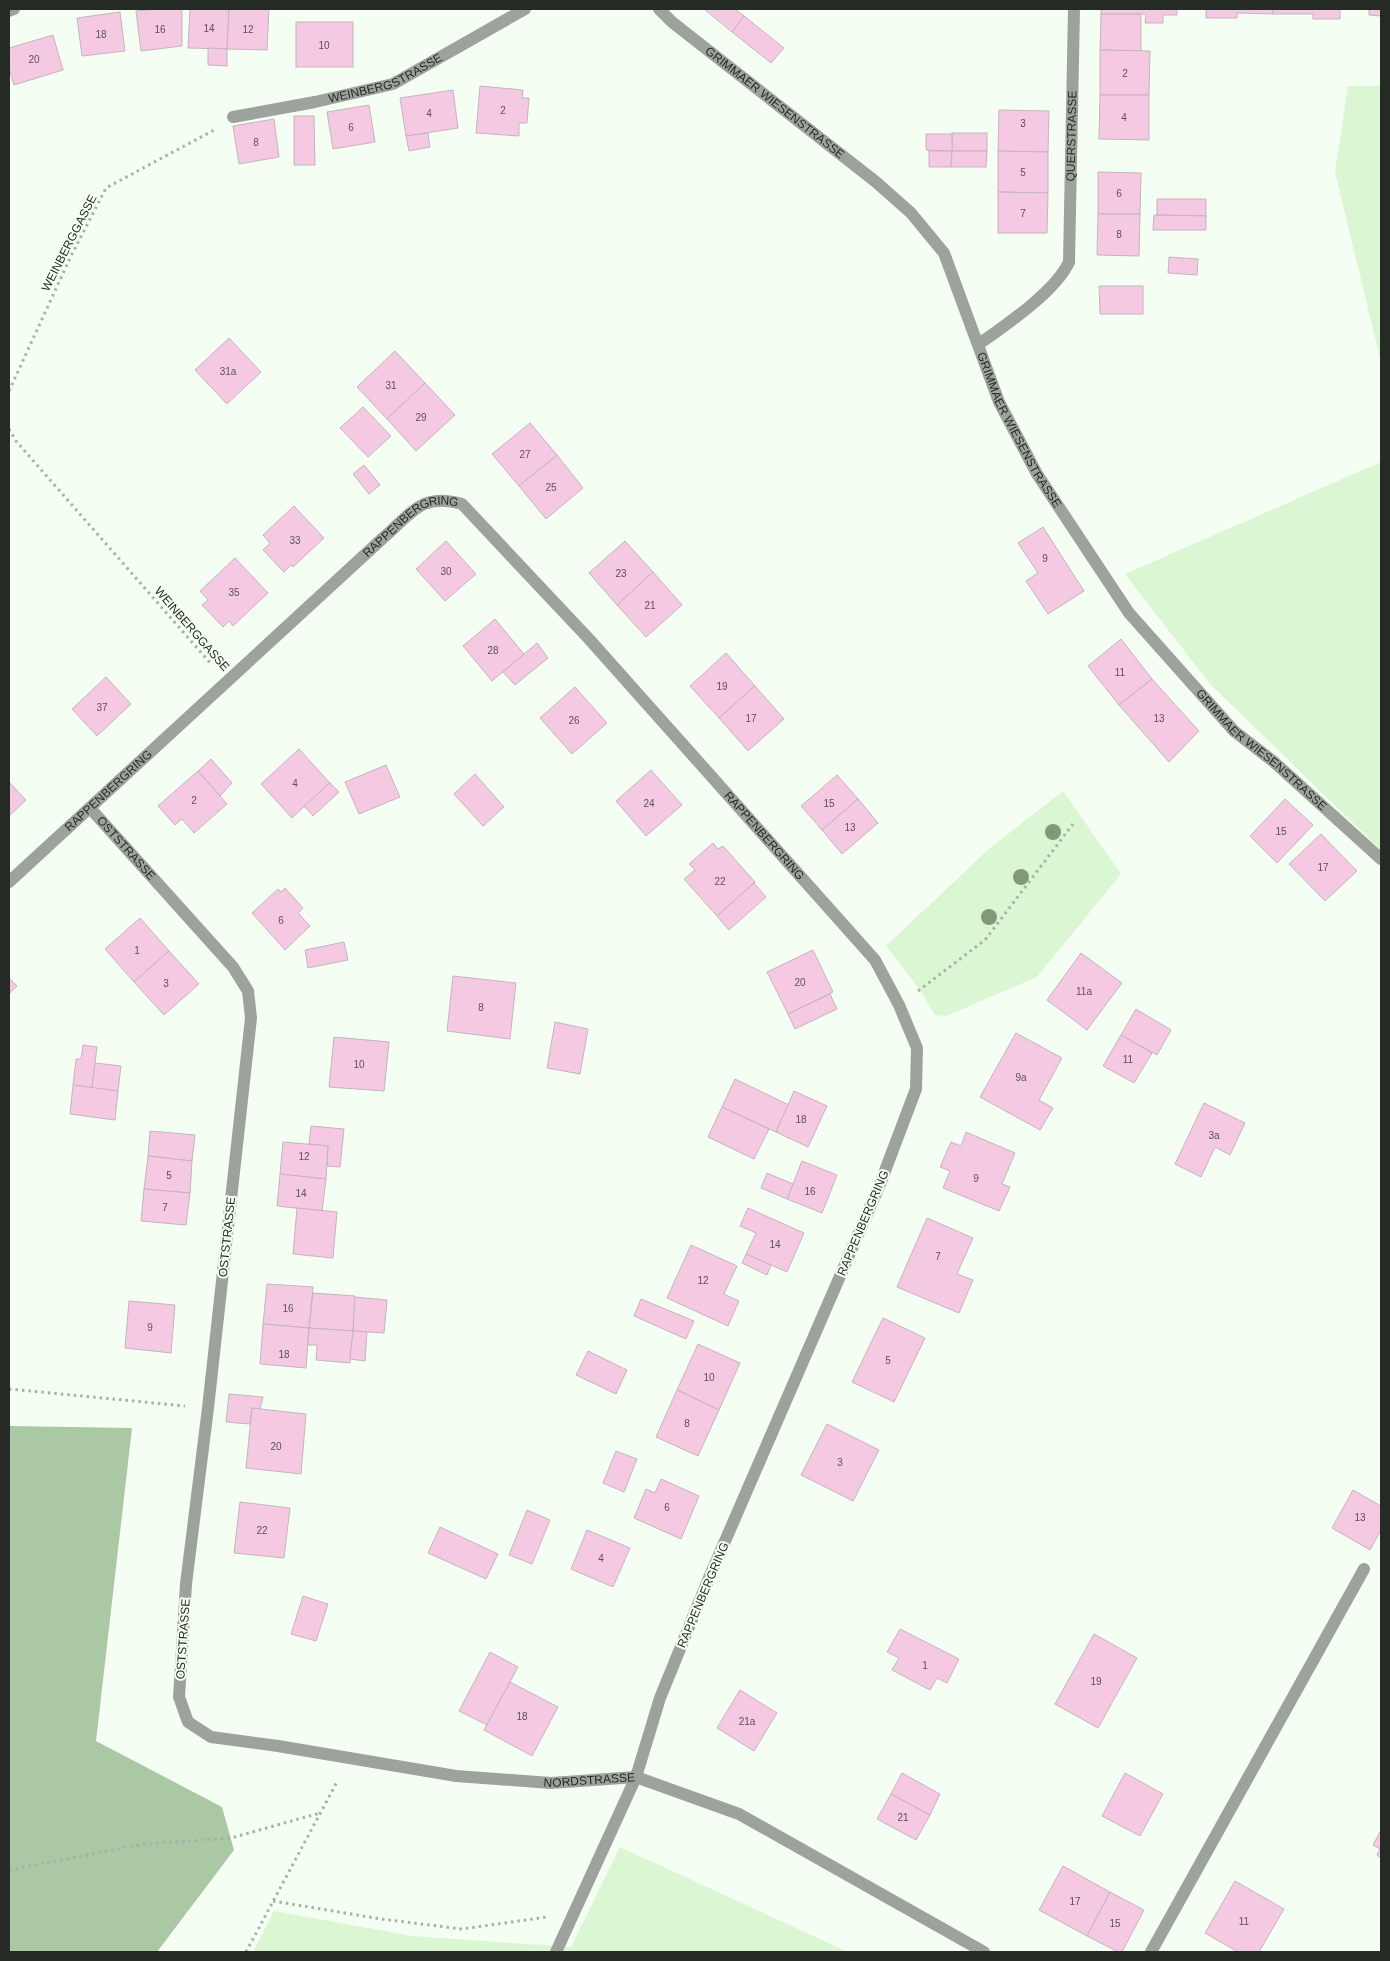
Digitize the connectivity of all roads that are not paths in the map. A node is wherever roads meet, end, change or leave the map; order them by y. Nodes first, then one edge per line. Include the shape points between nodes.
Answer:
1 (14, 9) edge
2 (525, 9) edge
3 (660, 9) edge
4 (1074, 9) edge
5 (9, 11) edge
6 (233, 117) dead end
7 (980, 344) junction
8 (90, 808) junction
9 (1381, 859) edge
10 (9, 882) edge
11 (1364, 1569) dead end
12 (188, 1722) joint
13 (636, 1777) junction
14 (556, 1952) edge
15 (984, 1952) edge
16 (1151, 1952) edge

1 - 5 street
2 - 6 street, WEINBERGSTRASSE via 393,84
3 - 7 street, GRIMMAER WIESENSTRASSE via 672,22 911,213 944,253
4 - 7 street, QUERSTRASSE via 1069,262 1063,276
7 - 9 street, GRIMMAER WIESENSTRASSE via 999,402 1037,474 1129,613 1234,731 1274,762
8 - 10 street, RAPPENBERGRING
8 - 12 street, OSTSTRASSE via 232,967 248,991 252,1018 186,1584 179,1696
8 - 13 street, RAPPENBERGRING via 425,502 444,499 462,504 588,639 876,960 917,1048 916,1088 880,1184 690,1624 660,1698
11 - 16 street
12 - 13 street, NORDSTRASSE via 211,1738 466,1777 551,1783
13 - 14 street, RAPPENBERGRING
13 - 15 street, NORDSTRASSE via 739,1814

